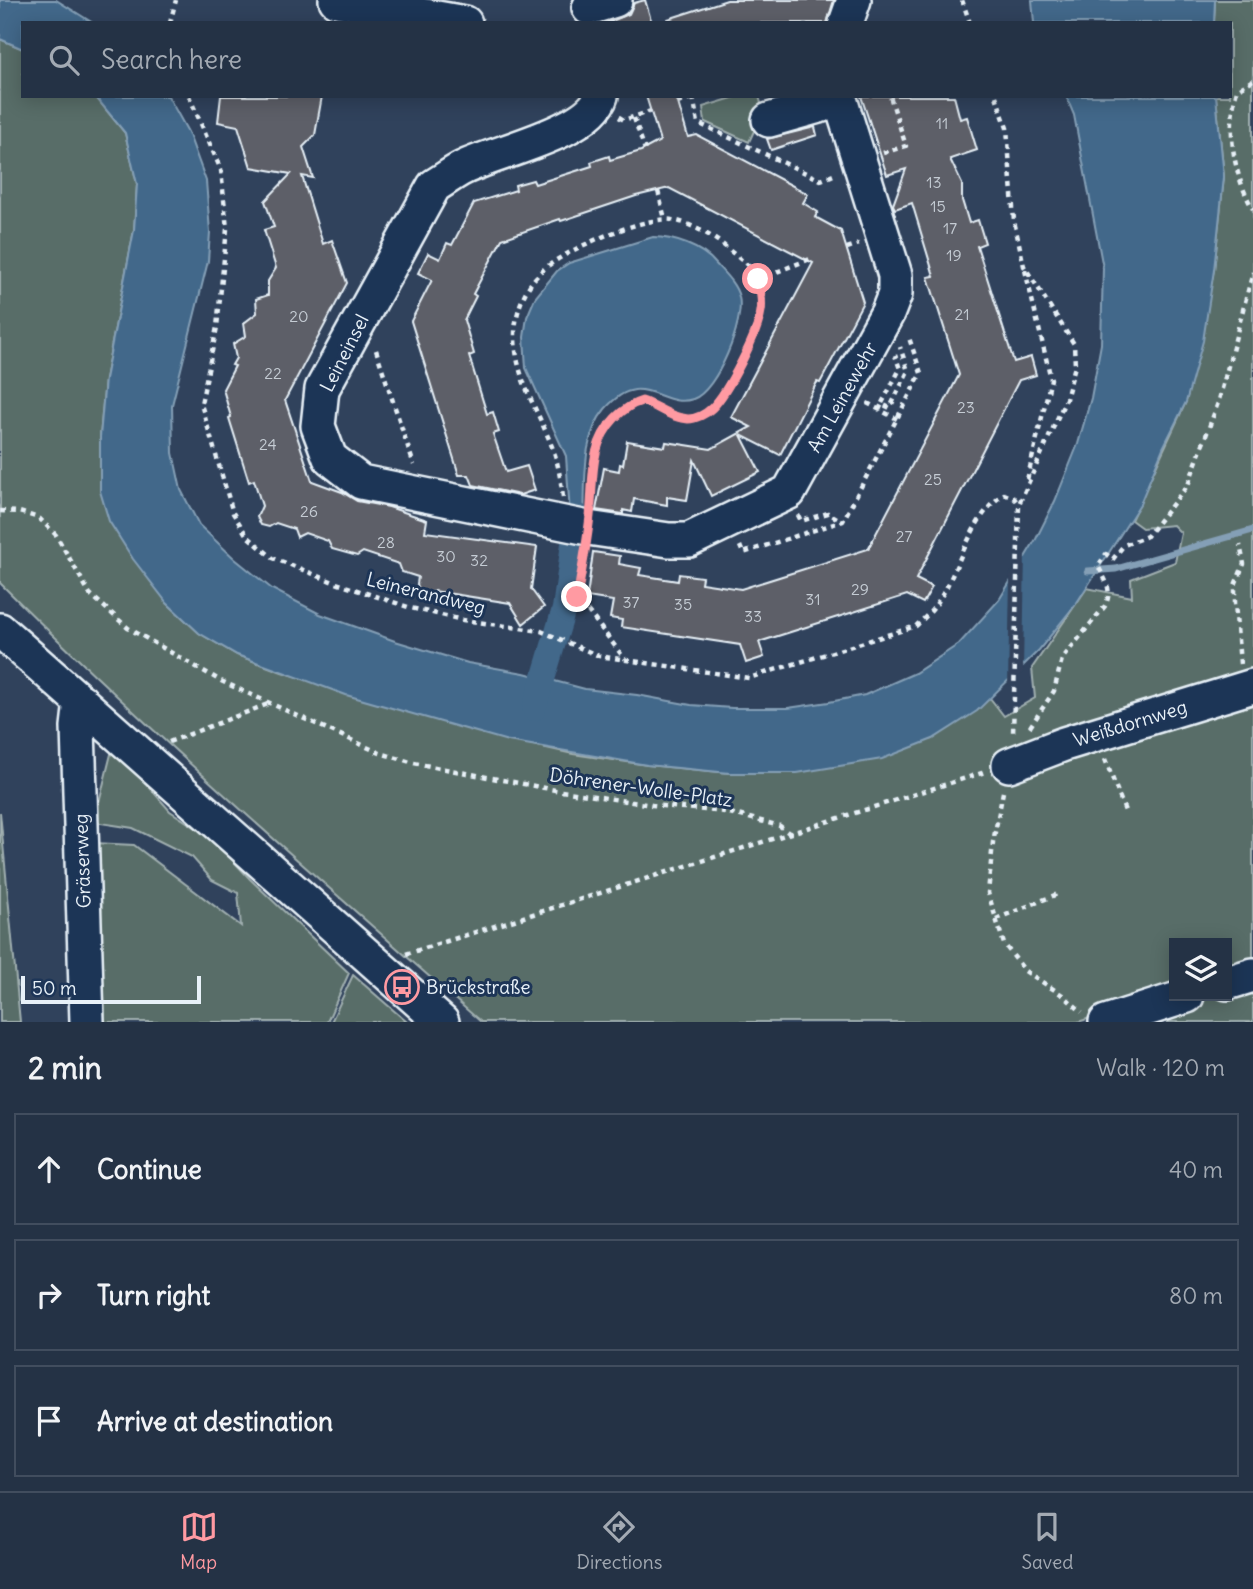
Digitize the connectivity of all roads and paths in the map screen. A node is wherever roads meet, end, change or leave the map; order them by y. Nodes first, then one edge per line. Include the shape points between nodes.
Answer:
1 (176, 0) edge
2 (336, 0) edge
3 (854, 0) edge
4 (962, 0) edge
5 (171, 21) edge
6 (454, 21) edge
7 (847, 21) edge
8 (969, 21) edge
9 (1253, 80) edge
10 (190, 98) edge
11 (600, 98) edge
12 (692, 98) edge
13 (695, 98) edge
14 (840, 98) edge
15 (892, 98) edge
16 (997, 98) edge
17 (678, 103) dead end
18 (634, 118) dead end
19 (769, 120) dead end
20 (645, 150) dead end
21 (860, 163) junction
22 (657, 191) dead end
23 (1253, 209) edge
24 (665, 219) junction
25 (810, 259) dead end
26 (1024, 266) junction
27 (1253, 272) edge
28 (758, 279) junction
29 (364, 313) junction
30 (901, 332) dead end
31 (898, 338) dead end
32 (879, 410) dead end
33 (1025, 489) junction
34 (423, 495) junction
35 (1019, 504) junction
36 (0, 511) edge
37 (801, 521) dead end
38 (843, 521) junction
39 (576, 525) junction
40 (739, 542) dead end
41 (1240, 545) dead end
42 (0, 630) edge
43 (626, 660) junction
44 (1243, 689) edge
45 (81, 701) junction
46 (269, 703) junction
47 (1014, 711) dead end
48 (1029, 729) dead end
49 (1097, 733) junction
50 (147, 761) junction
51 (1009, 765) junction
52 (1125, 811) dead end
53 (789, 833) junction
54 (1060, 893) dead end
55 (996, 919) junction
56 (387, 974) junction
57 (1253, 975) edge
58 (1232, 981) edge
59 (1172, 1001) edge
60 (87, 1022) edge
61 (442, 1022) edge
62 (1089, 1022) edge
63 (1107, 1022) edge

1 - 5 path
2 - 6 street
3 - 7 street
4 - 8 path
9 - 23 path via 1237,90 1231,120 1238,170
10 - 43 path, Leinerandweg via 221,170 227,229 217,327 201,404 233,513 247,536 273,558 386,600 463,620 541,631 599,656
11 - 29 street, Leineinsel via 571,127 462,168 435,186
12 - 17 path
13 - 21 path via 698,123 821,180
14 - 19 street
14 - 21 street, Am Leinewehr
15 - 21 path via 906,146
16 - 26 path via 1007,128 1014,221
18 - 20 path
21 - 39 street, Am Leinewehr via 895,275 895,294 789,492 689,540
22 - 24 path
24 - 28 path via 718,239
24 - 39 path via 632,226 551,263 537,275 517,314 519,369 555,456 564,500
25 - 28 path
26 - 33 path via 1051,379
26 - 33 path via 1074,344 1075,366 1066,400
27 - 48 path via 1219,400 1188,485 1147,536 1124,545 1113,559 1106,554 1098,566 1110,596 1062,659 1054,691
28 - 39 path via 762,308 758,323 720,399 710,410 689,419 642,401 629,406 598,442
29 - 34 path
29 - 34 street, Leineinsel via 322,389 318,426 330,458 361,482
30 - 38 path via 906,330 921,373
31 - 32 path via 908,371 890,408 882,404
33 - 35 path
34 - 39 street, Leineinsel
35 - 43 path, Leinerandweg via 1004,494 993,501 935,607 916,626 749,678
35 - 47 path
36 - 46 path, Döhrener-Wolle-Platz via 39,518 56,535 90,594 128,628
37 - 38 path via 828,513
38 - 40 path via 743,553
39 - 43 path via 577,597
41 - 44 path via 1244,564 1235,585 1234,603
42 - 45 street
44 - 49 street, Weißdornweg
45 - 50 street
45 - 60 street, Gräserweg
46 - 50 path via 164,744
46 - 53 path, Döhrener-Wolle-Platz via 380,753 414,763 555,790 726,812 780,826
49 - 51 street, Weißdornweg
49 - 52 path
50 - 56 street
51 - 53 path
51 - 55 path via 988,893
53 - 56 path via 406,954
54 - 55 path
55 - 62 path via 1004,944 1025,971 1064,996
56 - 61 street
57 - 58 street
59 - 63 street

